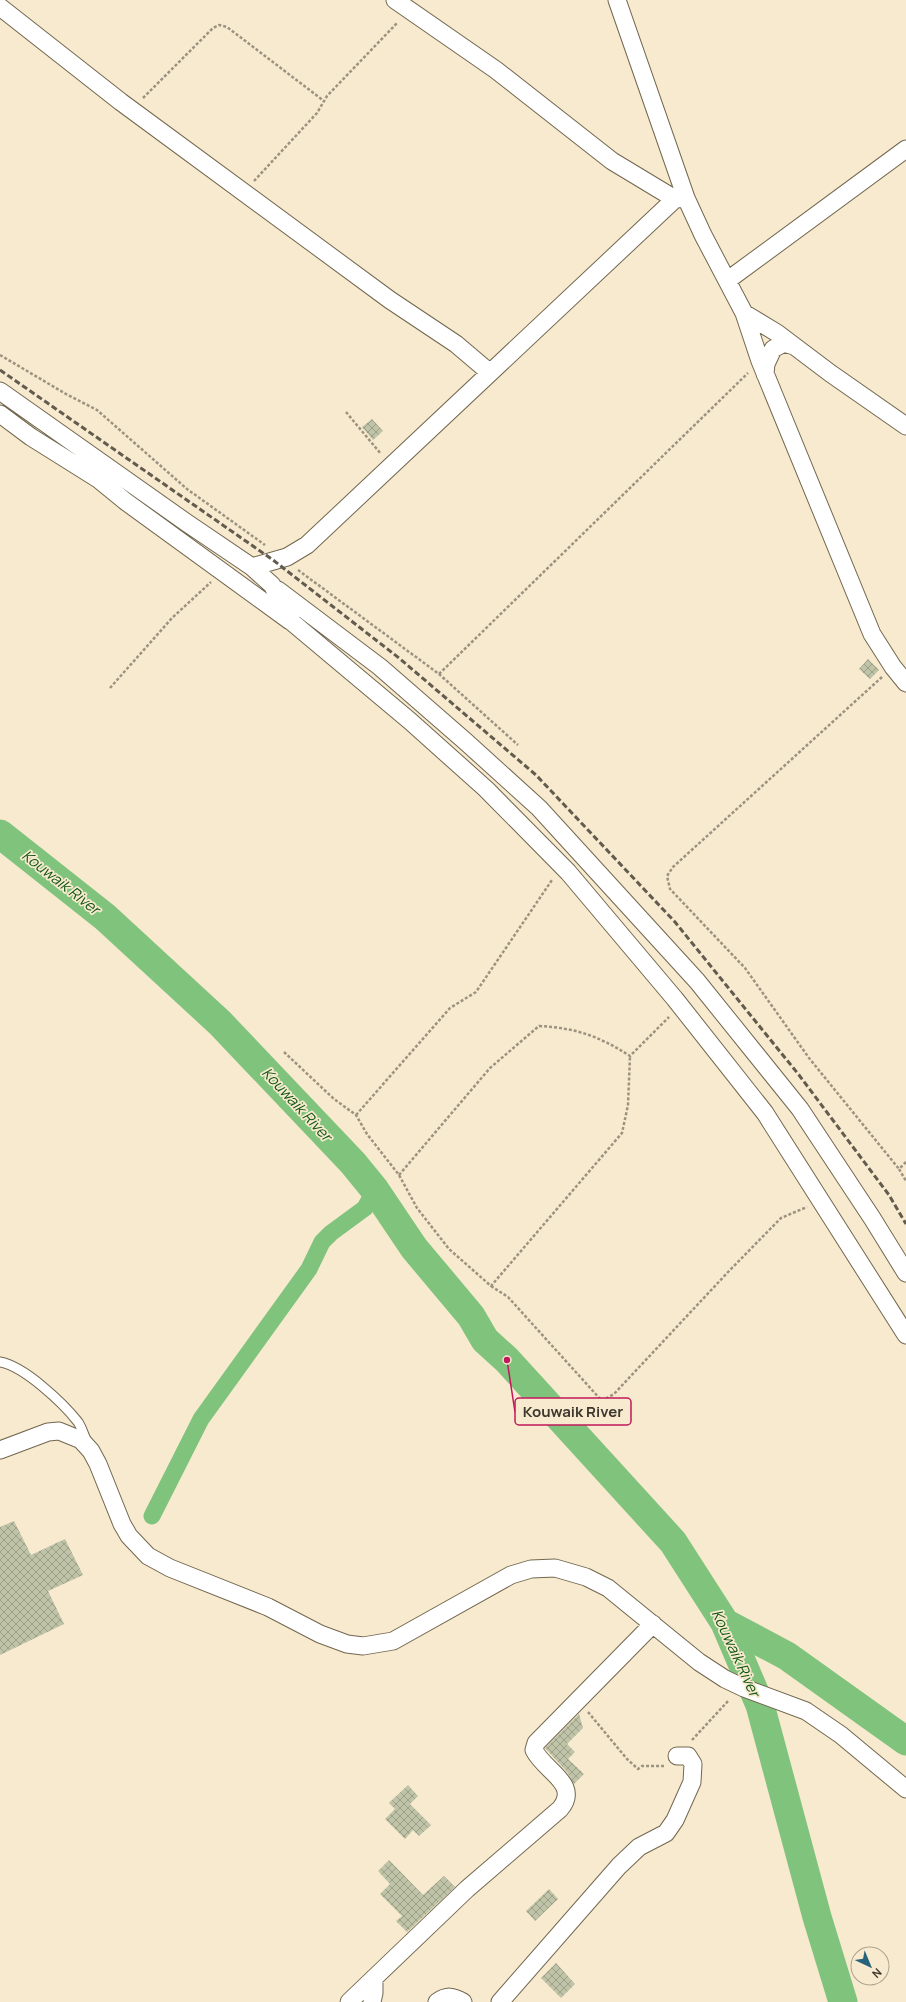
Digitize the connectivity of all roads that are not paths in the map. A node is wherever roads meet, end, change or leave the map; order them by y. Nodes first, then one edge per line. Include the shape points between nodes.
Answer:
1 (395, 0) edge
2 (617, 0) edge
3 (0, 7) edge
4 (906, 149) edge
5 (681, 198) junction
6 (728, 280) junction
7 (744, 313) junction
8 (794, 346) junction
9 (762, 368) junction
10 (489, 372) junction
11 (0, 391) edge
12 (0, 414) edge
13 (906, 426) edge
14 (88, 453) junction
15 (98, 479) junction
16 (252, 567) junction
17 (272, 586) junction
18 (294, 623) junction
19 (906, 683) edge
20 (906, 1273) edge
21 (906, 1335) edge
22 (0, 1362) edge
23 (0, 1450) edge
24 (91, 1451) junction
25 (653, 1624) junction
26 (677, 1756) road end
27 (906, 1788) edge
28 (374, 1978) junction
29 (349, 2002) edge
30 (372, 2002) edge
31 (437, 2002) edge
32 (463, 2002) edge
33 (500, 2002) edge

1 - 5 street via 496,70 612,161
2 - 5 street
3 - 10 street via 131,110 390,300 456,344
4 - 6 street
5 - 6 street
5 - 10 street
6 - 7 street
7 - 8 street
7 - 9 street
8 - 9 street via 784,344 773,349
8 - 13 street
9 - 19 street via 872,634
10 - 16 street via 306,545 282,558
11 - 14 street
12 - 15 street via 31,437
14 - 15 street
14 - 16 street
15 - 18 street via 221,572
16 - 17 street
17 - 18 street
17 - 20 street via 380,667 539,808 698,981 800,1109
18 - 21 street via 486,789 562,866 681,1006 765,1113
22 - 24 lane via 20,1370 63,1407 78,1423
23 - 24 street via 35,1435 59,1431 81,1440
24 - 25 street via 107,1483 122,1524 129,1536 148,1556 170,1568 268,1607 320,1634 347,1644 363,1646 392,1641 511,1575 531,1569 555,1568 586,1576 608,1588
25 - 27 street via 699,1662 740,1686 806,1711
25 - 28 street via 536,1743 534,1750 538,1758 563,1782 568,1793 566,1802 467,1889
26 - 33 street via 688,1756 692,1764 692,1782 666,1834 639,1847 619,1866
28 - 29 street
28 - 30 street
31 - 32 street via 453,1996

